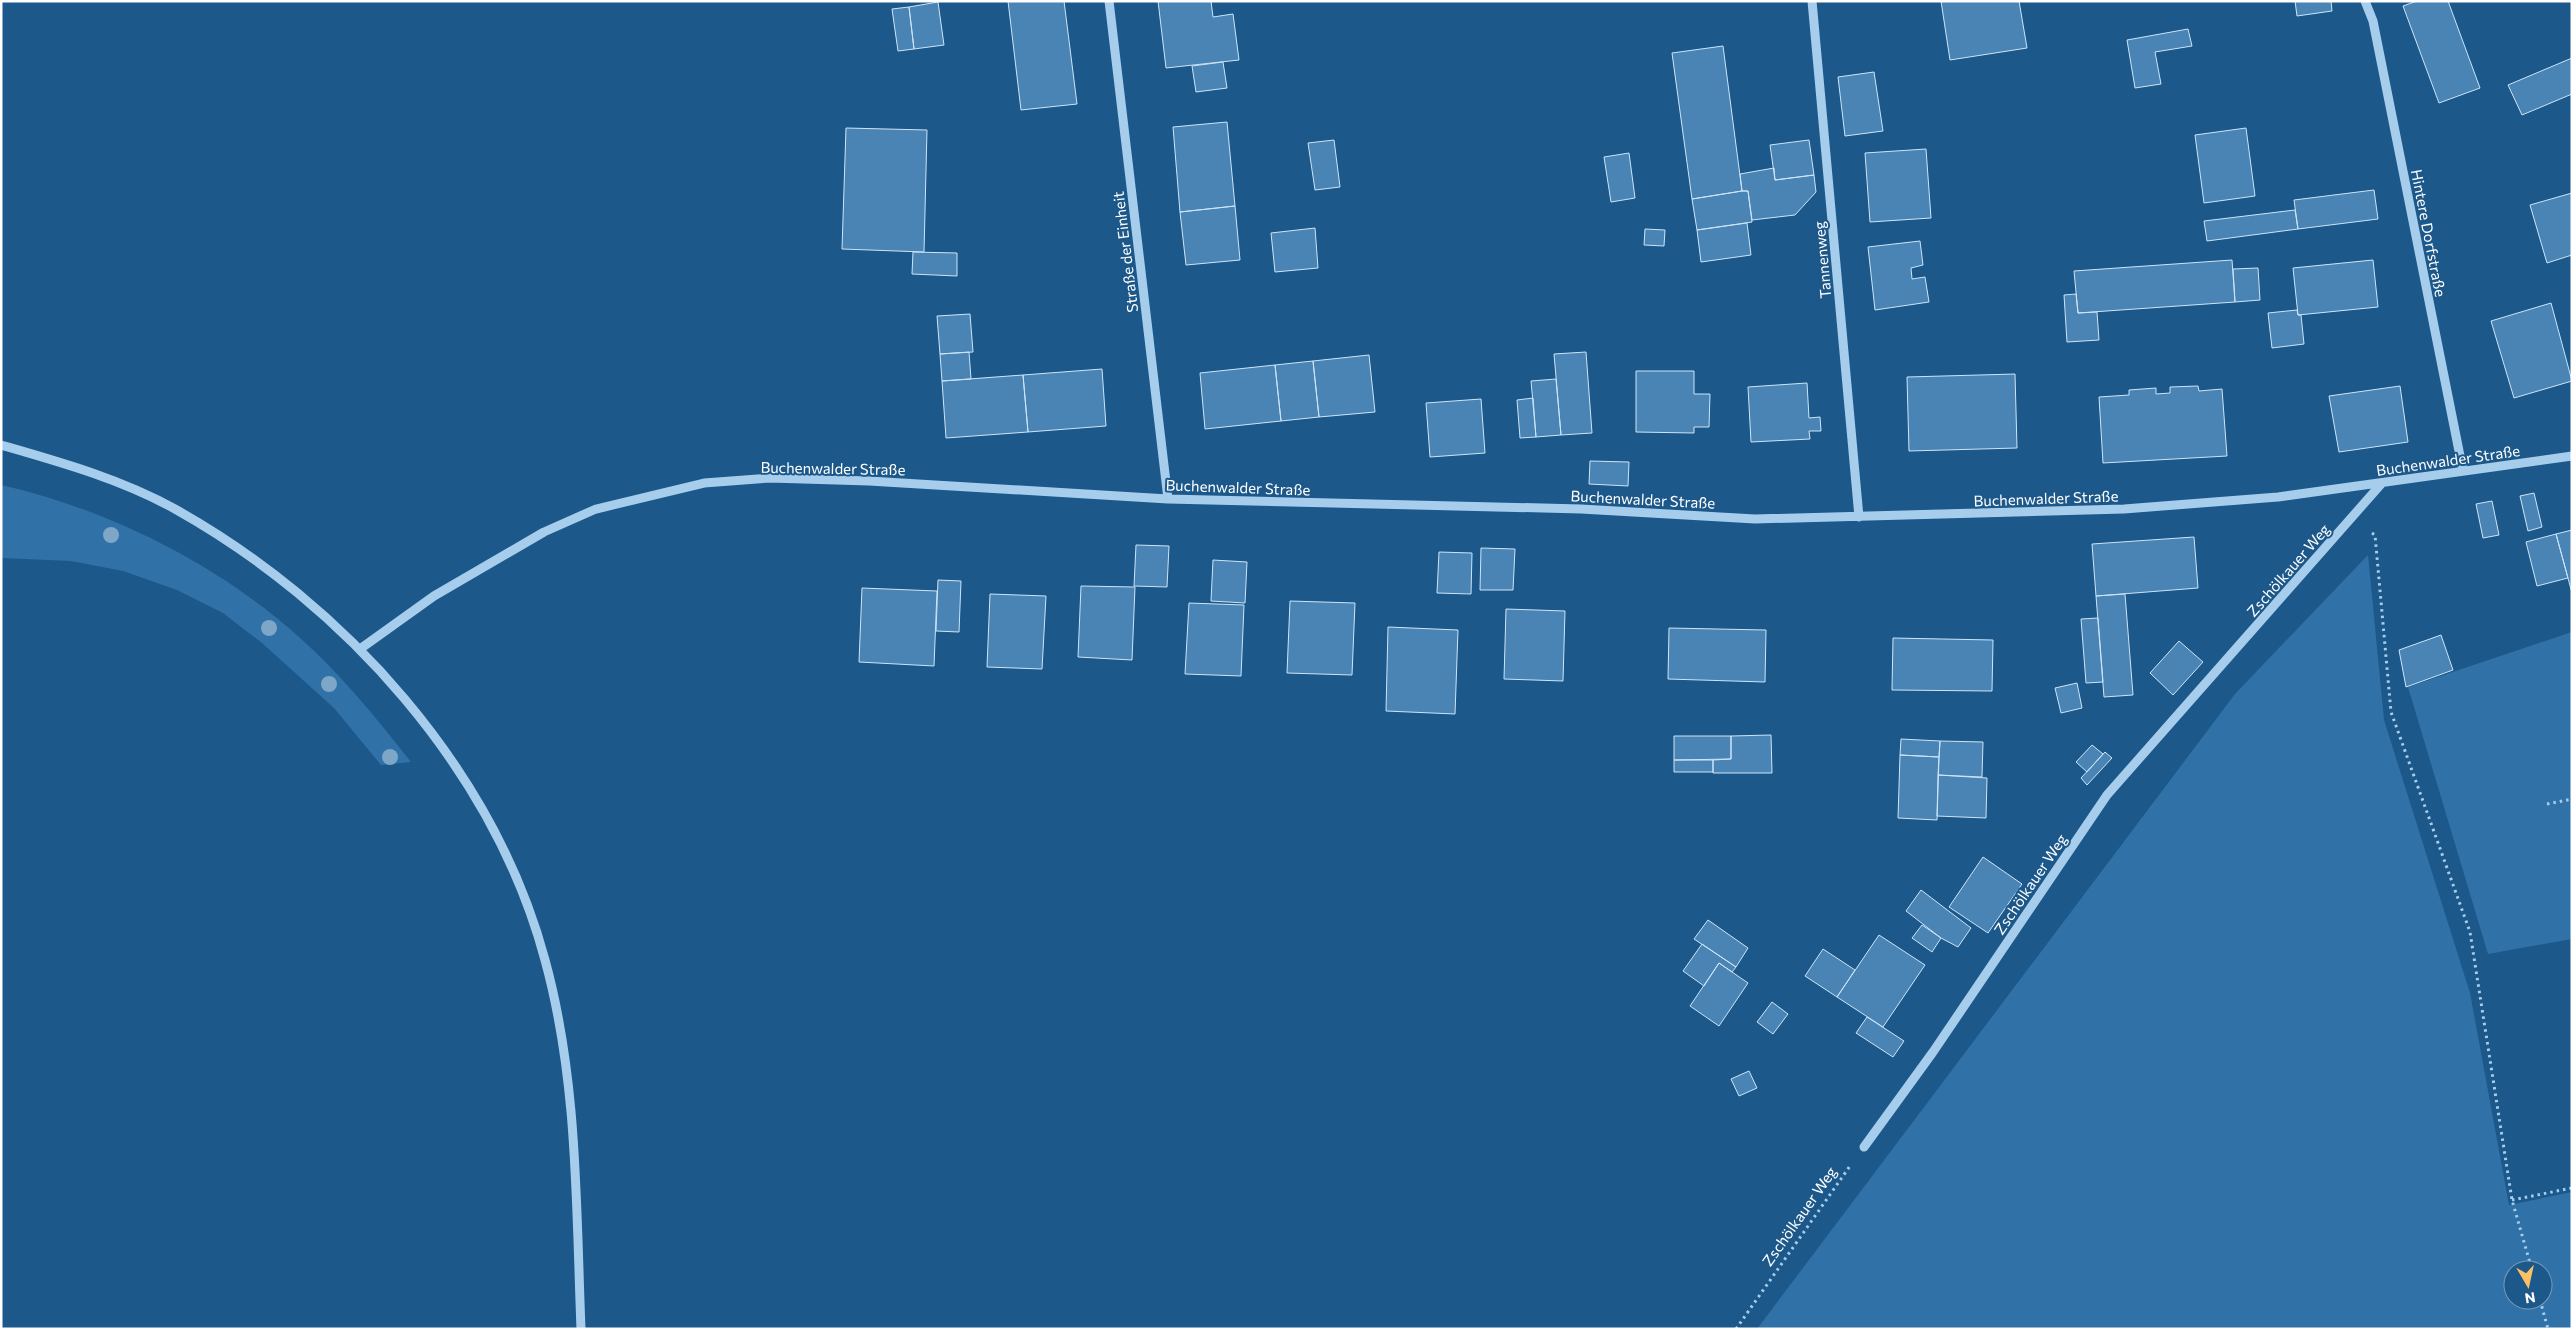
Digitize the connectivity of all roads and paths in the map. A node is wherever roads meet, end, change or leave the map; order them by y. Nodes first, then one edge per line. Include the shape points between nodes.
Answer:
1 (1109, 1) edge
2 (1812, 1) edge
3 (2365, 1) edge
4 (1, 445) edge
5 (2572, 456) edge
6 (2463, 471) junction
7 (2382, 483) junction
8 (1168, 499) junction
9 (1858, 517) junction
10 (2353, 518) junction
11 (360, 649) junction
12 (2572, 799) edge
13 (2547, 804) dead end
14 (1864, 1148) joint
15 (2572, 1188) edge
16 (2512, 1200) junction
17 (2529, 1260) edge
18 (2543, 1310) edge
19 (581, 1329) edge
20 (1736, 1329) edge
21 (2548, 1329) edge

1 - 8 street, Straße der Einheit
2 - 9 street, Tannenweg
3 - 6 street, Hintere Dorfstraße via 2373,21
4 - 11 street via 85,470 174,508 243,552 303,596
5 - 6 street, Buchenwalder Straße
6 - 7 street, Buchenwalder Straße
7 - 9 street, Buchenwalder Straße via 2278,497 2124,509
7 - 10 street, Zschölkauer Weg
8 - 9 street, Buchenwalder Straße via 1582,509 1755,519
8 - 11 street, Buchenwalder Straße via 869,481 770,478 704,483 596,509 544,532 434,596
10 - 14 street, Zschölkauer Weg via 2107,796
10 - 16 path via 2375,535 2391,712 2470,932
11 - 19 street via 416,712 468,785 523,891 545,960 559,1022 572,1109
12 - 13 path
14 - 20 path, Zschölkauer Weg
15 - 16 path
16 - 17 path
18 - 21 path

